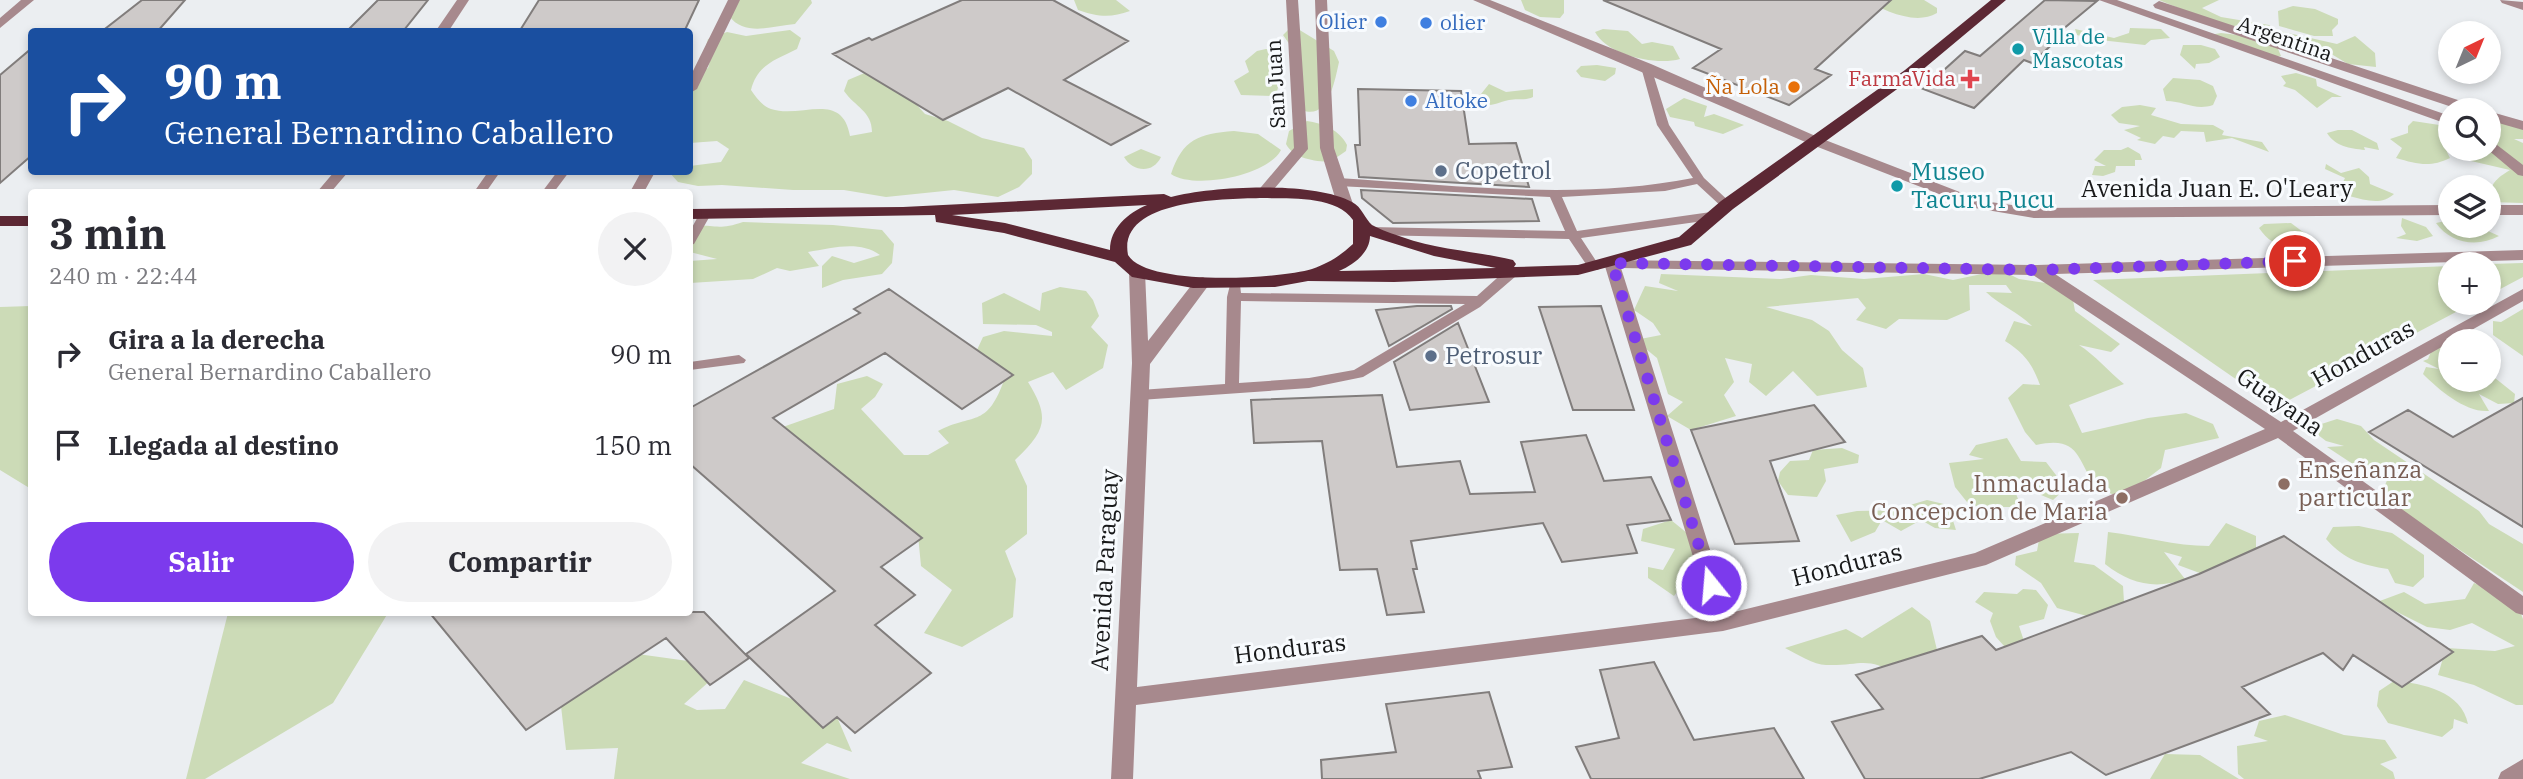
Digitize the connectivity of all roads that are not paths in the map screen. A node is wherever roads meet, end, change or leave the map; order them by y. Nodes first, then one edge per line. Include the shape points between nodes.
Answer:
1 (29, 0) edge
2 (463, 0) edge
3 (734, 0) edge
4 (1292, 0) edge
5 (1321, 0) edge
6 (1479, 0) edge
7 (1999, 0) edge
8 (2105, 0) edge
9 (2143, 0) edge
10 (2506, 0) edge
11 (2523, 6) edge
12 (0, 24) edge
13 (444, 28) edge
14 (1646, 67) junction
15 (693, 83) edge
16 (2438, 98) edge
17 (2438, 117) edge
18 (2501, 119) edge
19 (2523, 126) edge
20 (1815, 141) junction
21 (2501, 153) edge
22 (2523, 172) edge
23 (338, 175) edge
24 (1700, 180) junction
25 (1338, 182) junction
26 (327, 189) edge
27 (1263, 193) junction
28 (1555, 194) junction
29 (1197, 197) junction
30 (1345, 204) junction
31 (1723, 210) junction
32 (2438, 210) edge
33 (2501, 210) edge
34 (2523, 210) edge
35 (902, 212) junction
36 (697, 214) edge
37 (0, 221) edge
38 (28, 221) edge
39 (1367, 229) junction
40 (1573, 235) junction
41 (2523, 255) edge
42 (1120, 258) junction
43 (1603, 265) junction
44 (2037, 270) junction
45 (1546, 271) junction
46 (1137, 272) junction
47 (1511, 272) junction
48 (1311, 276) junction
49 (1203, 282) junction
50 (1235, 290) junction
51 (2523, 294) edge
52 (1480, 300) junction
53 (738, 360) dead end
54 (1141, 363) junction
55 (693, 366) edge
56 (1232, 389) junction
57 (1140, 396) junction
58 (2280, 430) junction
59 (2523, 607) edge
60 (1723, 622) junction
61 (1126, 697) junction
62 (2523, 769) edge
63 (1122, 779) edge
64 (2508, 779) edge

1 - 12 street
2 - 13 street
3 - 15 street
4 - 27 street, San Juan via 1301,149
5 - 25 street, San Juan via 1327,148
6 - 14 street, Avenida Juan E. O'Leary
7 - 20 highway via 1910,73
8 - 17 street, Argentina
9 - 16 street, Argentina
10 - 11 street
14 - 20 street, Avenida Juan E. O'Leary
14 - 24 lane via 1663,125
18 - 19 street
20 - 31 highway
20 - 32 street, Avenida Juan E. O'Leary via 1980,205 2034,213
21 - 22 street
23 - 26 street
24 - 28 lane via 1665,187
24 - 31 lane
25 - 28 lane
25 - 30 street, San Juan
27 - 29 highway
27 - 30 highway
28 - 40 lane
29 - 35 highway
29 - 42 highway via 1141,213 1122,229 1117,242
30 - 39 highway via 1360,215
31 - 40 lane
31 - 43 highway via 1685,241
33 - 34 street
35 - 36 highway
35 - 42 highway via 1005,228
37 - 38 highway
39 - 40 lane
39 - 45 highway via 1412,248
39 - 48 highway via 1351,258
40 - 43 lane
41 - 44 street
42 - 46 highway
43 - 44 street
43 - 45 highway
43 - 60 street
44 - 58 street, Guayana
45 - 47 highway
46 - 49 highway
46 - 54 street, Avenida Paraguay
47 - 48 highway
47 - 52 lane
48 - 50 highway
49 - 50 highway
49 - 54 street
50 - 52 lane
50 - 56 lane
51 - 58 street, Honduras
52 - 56 lane via 1358,374
53 - 55 lane
54 - 57 street, Avenida Paraguay
56 - 57 lane
57 - 61 street, Avenida Paraguay
58 - 59 street, Guayana
58 - 60 street, Honduras via 1979,560
60 - 61 street, Honduras
61 - 63 street, Avenida Paraguay
62 - 64 street

